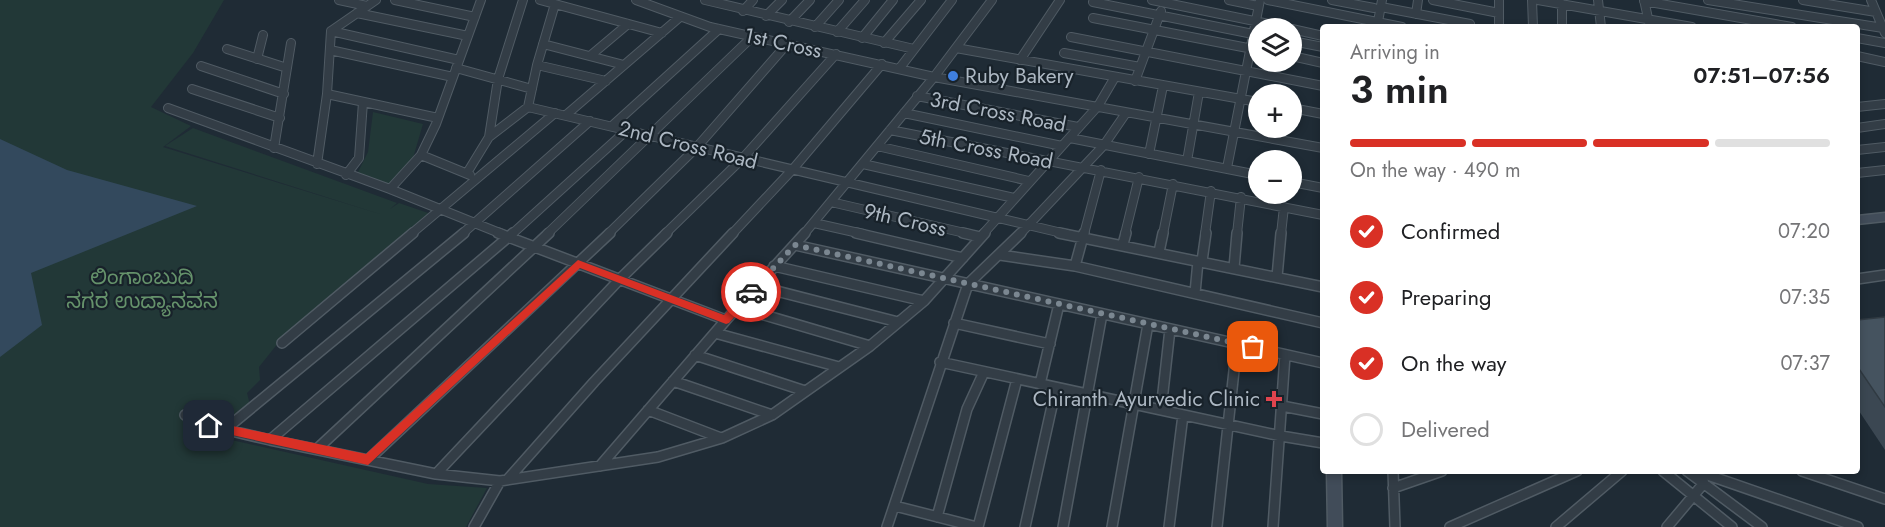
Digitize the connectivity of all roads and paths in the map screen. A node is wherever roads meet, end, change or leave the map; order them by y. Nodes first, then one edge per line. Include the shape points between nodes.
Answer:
1 (339, 0) edge
2 (376, 0) edge
3 (395, 0) edge
4 (481, 0) edge
5 (523, 0) edge
6 (540, 0) edge
7 (636, 0) edge
8 (705, 0) edge
9 (753, 0) edge
10 (782, 0) edge
11 (810, 0) edge
12 (839, 0) edge
13 (865, 0) edge
14 (893, 0) edge
15 (921, 0) edge
16 (952, 0) edge
17 (992, 0) edge
18 (1060, 0) edge
19 (1152, 0) edge
20 (1229, 0) edge
21 (1268, 0) edge
22 (1332, 0) edge
23 (1368, 0) edge
24 (1418, 0) edge
25 (1432, 0) edge
26 (1499, 0) edge
27 (1532, 0) edge
28 (1539, 0) edge
29 (1598, 0) edge
30 (1644, 0) edge
31 (1708, 0) edge
32 (1803, 0) edge
33 (1871, 0) edge
34 (1165, 1) edge
35 (1093, 2) dead end
36 (725, 3) edge
37 (1259, 3) edge
38 (555, 4) junction
39 (1470, 4) edge
40 (1562, 4) junction
41 (367, 6) junction
42 (1379, 7) edge
43 (743, 11) junction
44 (1600, 11) junction
45 (1876, 12) junction
46 (357, 13) junction
47 (1499, 13) junction
48 (1416, 14) junction
49 (766, 16) junction
50 (1159, 16) junction
51 (475, 17) junction
52 (680, 17) junction
53 (1093, 18) dead end
54 (1256, 18) edge
55 (1248, 20) edge
56 (789, 21) junction
57 (1650, 23) edge
58 (628, 24) junction
59 (1374, 24) edge
60 (1378, 24) edge
61 (1465, 24) edge
62 (1470, 24) edge
63 (1499, 24) edge
64 (1533, 24) edge
65 (1562, 24) edge
66 (1601, 24) edge
67 (1776, 24) edge
68 (1844, 24) edge
69 (815, 27) junction
70 (1860, 27) edge
71 (718, 29) junction
72 (1154, 30) junction
73 (332, 31) junction
74 (1884, 31) edge
75 (837, 32) junction
76 (1302, 32) edge
77 (662, 33) junction
78 (1248, 34) edge
79 (263, 35) dead end
80 (1320, 35) edge
81 (468, 36) junction
82 (752, 37) junction
83 (1071, 37) dead end
84 (862, 38) junction
85 (1860, 39) edge
86 (291, 43) dead end
87 (884, 43) junction
88 (1302, 43) edge
89 (1885, 43) edge
90 (543, 44) junction
91 (787, 44) junction
92 (1320, 46) edge
93 (956, 48) junction
94 (1248, 48) edge
95 (227, 49) dead end
96 (914, 49) junction
97 (330, 50) junction
98 (1146, 52) junction
99 (1064, 53) dead end
100 (836, 54) junction
101 (590, 56) junction
102 (1248, 57) edge
103 (1860, 57) edge
104 (1302, 58) edge
105 (257, 59) junction
106 (459, 60) junction
107 (1020, 60) junction
108 (1320, 62) edge
109 (1885, 62) edge
110 (882, 64) junction
111 (537, 65) junction
112 (624, 65) junction
113 (201, 66) dead end
114 (1140, 67) junction
115 (456, 68) junction
116 (287, 69) junction
117 (899, 69) junction
118 (1245, 71) junction
119 (934, 76) junction
120 (453, 77) junction
121 (1114, 77) junction
122 (498, 79) junction
123 (606, 81) junction
124 (1134, 81) junction
125 (1163, 86) junction
126 (1320, 86) edge
127 (192, 89) dead end
128 (532, 89) junction
129 (1199, 92) junction
130 (284, 94) junction
131 (327, 94) junction
132 (917, 96) junction
133 (1239, 99) junction
134 (1248, 100) edge
135 (363, 102) junction
136 (1885, 104) edge
137 (1098, 106) junction
138 (1860, 106) edge
139 (528, 107) junction
140 (168, 108) dead end
141 (1302, 110) edge
142 (555, 113) junction
143 (904, 113) junction
144 (1126, 113) junction
145 (1320, 113) edge
146 (566, 115) junction
147 (280, 118) junction
148 (438, 118) junction
149 (1158, 118) junction
150 (590, 121) junction
151 (1193, 124) junction
152 (1885, 124) edge
153 (612, 126) junction
154 (1078, 127) junction
155 (1860, 128) edge
156 (627, 130) junction
157 (890, 130) junction
158 (1233, 132) junction
159 (650, 135) junction
160 (489, 137) junction
161 (1070, 138) junction
162 (1104, 145) junction
163 (877, 146) junction
164 (1062, 146) junction
165 (697, 147) junction
166 (1320, 147) edge
167 (1885, 147) edge
168 (274, 148) junction
169 (1860, 150) edge
170 (1149, 154) junction
171 (421, 155) junction
172 (743, 159) junction
173 (1187, 160) junction
174 (1050, 161) junction
175 (318, 164) junction
176 (863, 164) junction
177 (1083, 168) junction
178 (1227, 168) junction
179 (793, 169) junction
180 (1101, 170) junction
181 (1885, 170) edge
182 (467, 173) junction
183 (1248, 173) edge
184 (1860, 173) edge
185 (346, 175) junction
186 (1139, 177) junction
187 (480, 178) junction
188 (1029, 181) junction
189 (848, 182) junction
190 (1173, 184) junction
191 (1302, 184) edge
192 (1320, 187) edge
193 (390, 189) junction
194 (1212, 191) junction
195 (1241, 197) junction
196 (1014, 198) junction
197 (831, 202) junction
198 (1284, 207) junction
199 (442, 211) junction
200 (1320, 214) edge
201 (1885, 217) edge
202 (998, 218) junction
203 (1860, 220) edge
204 (814, 223) junction
205 (475, 224) junction
206 (1025, 226) junction
207 (510, 236) junction
208 (980, 237) junction
209 (1083, 237) junction
210 (1123, 244) junction
211 (795, 245) junction
212 (534, 247) junction
213 (1159, 252) junction
214 (1000, 255) junction
215 (963, 258) junction
216 (1200, 261) junction
217 (578, 264) junction
218 (1075, 266) junction
219 (774, 267) junction
220 (1234, 268) junction
221 (1885, 275) edge
222 (945, 277) junction
223 (1277, 277) junction
224 (1860, 279) edge
225 (619, 280) junction
226 (968, 284) junction
227 (757, 286) junction
228 (1320, 286) edge
229 (1195, 293) junction
230 (672, 300) junction
231 (924, 301) junction
232 (1059, 304) junction
233 (737, 307) junction
234 (1102, 314) junction
235 (726, 320) junction
236 (898, 322) junction
237 (1320, 322) edge
238 (954, 323) junction
239 (1148, 324) junction
240 (1170, 328) junction
241 (715, 333) junction
242 (282, 343) dead end
243 (1237, 343) junction
244 (1050, 345) junction
245 (870, 346) junction
246 (1285, 355) junction
247 (695, 356) junction
248 (940, 362) junction
249 (1320, 362) edge
250 (839, 367) junction
251 (984, 372) junction
252 (1017, 379) junction
253 (673, 381) junction
254 (1040, 384) junction
255 (1056, 388) junction
256 (805, 391) junction
257 (1088, 394) junction
258 (1135, 406) junction
259 (1282, 406) junction
260 (648, 410) junction
261 (1161, 410) junction
262 (1320, 413) edge
263 (185, 415) dead end
264 (772, 415) junction
265 (1183, 415) junction
266 (1228, 425) junction
267 (224, 428) junction
268 (1281, 436) junction
269 (722, 438) junction
270 (270, 440) junction
271 (1320, 442) edge
272 (317, 448) junction
273 (368, 460) junction
274 (600, 466) junction
275 (436, 474) junction
276 (1334, 474) edge
277 (1393, 474) edge
278 (1433, 474) edge
279 (1569, 474) edge
280 (1618, 474) edge
281 (1666, 474) edge
282 (1692, 474) edge
283 (1705, 474) edge
284 (1811, 474) edge
285 (504, 480) junction
286 (1704, 483) junction
287 (1393, 488) junction
288 (1695, 495) junction
289 (1885, 499) edge
290 (895, 506) junction
291 (937, 517) junction
292 (1762, 526) edge
293 (474, 527) edge
294 (887, 527) edge
295 (978, 527) edge
296 (1025, 527) edge
297 (1063, 527) edge
298 (1112, 527) edge
299 (1169, 527) edge
300 (1217, 527) edge
301 (1273, 527) edge
302 (1335, 527) edge
303 (1395, 527) edge
304 (1450, 527) edge
305 (1556, 527) edge
306 (1667, 527) edge
307 (1732, 527) edge
308 (1858, 527) edge

1 - 41 street
2 - 41 street
3 - 51 street
4 - 51 street
5 - 122 street
6 - 38 street
7 - 52 street, 1st Cross
8 - 36 street
9 - 43 street
10 - 49 street
11 - 56 street
12 - 69 street
13 - 75 street
14 - 84 street
15 - 87 street
16 - 96 street
17 - 93 street
18 - 107 street
19 - 34 street
20 - 37 street
21 - 59 street
22 - 42 street
23 - 42 street
24 - 48 street
25 - 39 street
26 - 47 street
27 - 64 street
28 - 40 street
29 - 44 street
30 - 57 street
30 - 67 street
31 - 68 street
32 - 45 street
33 - 45 street
34 - 50 street
34 - 55 street
35 - 50 street
36 - 43 street
37 - 54 street
38 - 58 street
38 - 90 street
39 - 47 street
39 - 62 street
40 - 44 street
40 - 65 street
41 - 46 street
42 - 48 street
42 - 60 street
43 - 49 street
44 - 57 street
44 - 66 street
45 - 74 street
46 - 73 street
46 - 81 street
47 - 63 street
48 - 61 street
49 - 56 street
50 - 72 street
50 - 78 street
51 - 81 street
52 - 71 street, 1st Cross
52 - 77 street
53 - 72 street
56 - 69 street
58 - 77 street
58 - 101 street
69 - 75 street
70 - 74 street
71 - 82 street, 1st Cross
71 - 153 street
72 - 94 street
72 - 98 street
73 - 97 street
73 - 106 street
75 - 84 street
76 - 80 street
77 - 112 street
79 - 105 street
81 - 106 street
82 - 91 street, 1st Cross
82 - 159 street
83 - 98 street
84 - 87 street
85 - 89 street
86 - 116 street
87 - 96 street
88 - 92 street
90 - 101 street
90 - 111 street
91 - 100 street, 1st Cross
91 - 165 street
93 - 107 street
93 - 119 street
95 - 105 street
96 - 117 street
97 - 120 street
97 - 131 street
98 - 114 street
98 - 118 street
99 - 114 street
100 - 110 street, 1st Cross
100 - 172 street
101 - 112 street
102 - 118 street
103 - 109 street
104 - 108 street
105 - 116 street
106 - 115 street
107 - 121 street
110 - 117 street, 1st Cross
110 - 179 street
111 - 123 street
111 - 128 street
112 - 123 street
113 - 130 street
114 - 124 street
115 - 120 street
115 - 122 street
116 - 130 street
117 - 119 street, 1st Cross
118 - 126 street
118 - 133 street
119 - 132 street
119 - 137 street
120 - 148 street
121 - 124 street
121 - 137 street
122 - 128 street
122 - 160 street
123 - 146 street
124 - 125 street
125 - 129 street
125 - 149 street
127 - 147 street
128 - 139 street
129 - 133 street
129 - 151 street
130 - 147 street
131 - 135 street
131 - 175 street
132 - 143 street
132 - 154 street, 3rd Cross Road
133 - 134 street
133 - 158 street
135 - 148 street
135 - 185 street via 359,158
136 - 138 street
137 - 144 street
137 - 154 street
139 - 142 street, 2nd Cross Road
139 - 160 street
140 - 168 street
141 - 145 street
142 - 146 street, 2nd Cross Road
142 - 187 street
143 - 157 street
143 - 164 street
144 - 149 street
144 - 162 street
146 - 150 street, 2nd Cross Road
147 - 168 street
148 - 171 street
149 - 151 street
149 - 170 street
150 - 153 street, 2nd Cross Road
150 - 205 street
151 - 158 street
151 - 173 street
152 - 155 street
153 - 156 street, 2nd Cross Road
154 - 161 street
156 - 159 street, 2nd Cross Road
156 - 207 street
157 - 163 street
157 - 174 street, 5th Cross Road
158 - 166 street
158 - 178 street
159 - 165 street, 2nd Cross Road
159 - 212 street
160 - 182 street
161 - 162 street
161 - 164 street
162 - 170 street
162 - 177 street
163 - 176 street
163 - 188 street
164 - 174 street
165 - 172 street, 2nd Cross Road
165 - 217 street
167 - 169 street
168 - 175 street
170 - 173 street
171 - 182 street
171 - 193 street
172 - 179 street, 2nd Cross Road
172 - 225 street
173 - 178 street
174 - 177 street, 5th Cross Road
174 - 188 street
175 - 185 street
176 - 189 street
176 - 196 street
177 - 180 street
177 - 206 street
178 - 183 street
179 - 189 street, 2nd Cross Road
179 - 230 street
180 - 186 street
180 - 209 street
181 - 184 street
182 - 187 street
185 - 193 street
186 - 190 street
186 - 210 street
187 - 199 street
188 - 196 street
189 - 197 street
189 - 202 street, 2nd Cross Road
190 - 194 street
190 - 213 street
191 - 192 street
193 - 199 street
194 - 195 street
194 - 216 street
195 - 198 street
195 - 220 street
196 - 202 street
197 - 204 street
197 - 208 street, 9th Cross
198 - 200 street
198 - 223 street
199 - 205 street
199 - 242 street
201 - 203 street
202 - 206 street, 2nd Cross Road
202 - 208 street
204 - 211 street
204 - 215 street
205 - 207 street
205 - 267 street
206 - 209 street, 2nd Cross Road
206 - 214 street
207 - 212 street
207 - 270 street
208 - 215 street
209 - 210 street, 2nd Cross Road
209 - 218 street
210 - 213 street, 2nd Cross Road
211 - 219 street
211 - 222 street
212 - 217 street
212 - 272 street
213 - 216 street, 2nd Cross Road
214 - 218 street
214 - 226 street
215 - 222 street
216 - 220 street, 2nd Cross Road
216 - 229 street
217 - 225 street
217 - 273 street
218 - 229 street
219 - 227 street
219 - 231 street
220 - 223 street, 2nd Cross Road
221 - 224 street
222 - 226 street
222 - 231 street
223 - 228 street, 2nd Cross Road
225 - 230 street
225 - 275 street
226 - 232 street
226 - 238 street
227 - 233 street
227 - 236 street
229 - 237 street
230 - 235 street
230 - 285 street
231 - 236 street
232 - 234 street
232 - 244 street
233 - 235 street
233 - 245 street
234 - 239 street
234 - 257 street
235 - 241 street
236 - 245 street
238 - 244 street
238 - 248 street
239 - 240 street
239 - 258 street
240 - 243 street
240 - 261 street
241 - 247 street
241 - 250 street
243 - 246 street
243 - 266 street
244 - 254 street
245 - 250 street
246 - 249 street
246 - 259 street
247 - 253 street
247 - 256 street
248 - 251 street
248 - 290 street
250 - 256 street
251 - 252 street
251 - 291 street via 967,409
252 - 254 street
252 - 295 street
253 - 260 street
253 - 264 street
254 - 255 street
255 - 257 street
255 - 296 street
256 - 264 street
257 - 258 street
257 - 297 street
258 - 261 street
258 - 298 street
259 - 262 street
259 - 268 street
260 - 269 street
260 - 274 street
261 - 265 street
263 - 267 street
264 - 269 street
265 - 266 street
265 - 299 street
266 - 268 street
266 - 300 street
267 - 270 street
268 - 271 street
268 - 301 street
269 - 274 street via 658,457
270 - 272 street
272 - 273 street
273 - 275 street
274 - 285 street
275 - 285 street
276 - 302 street
277 - 287 street
278 - 287 street
279 - 304 street
280 - 305 street
281 - 288 street
282 - 286 street
283 - 308 street
284 - 289 street
285 - 293 street
286 - 288 street
286 - 292 street
287 - 303 street
288 - 306 street
288 - 307 street
290 - 291 street
290 - 294 street
291 - 295 street

